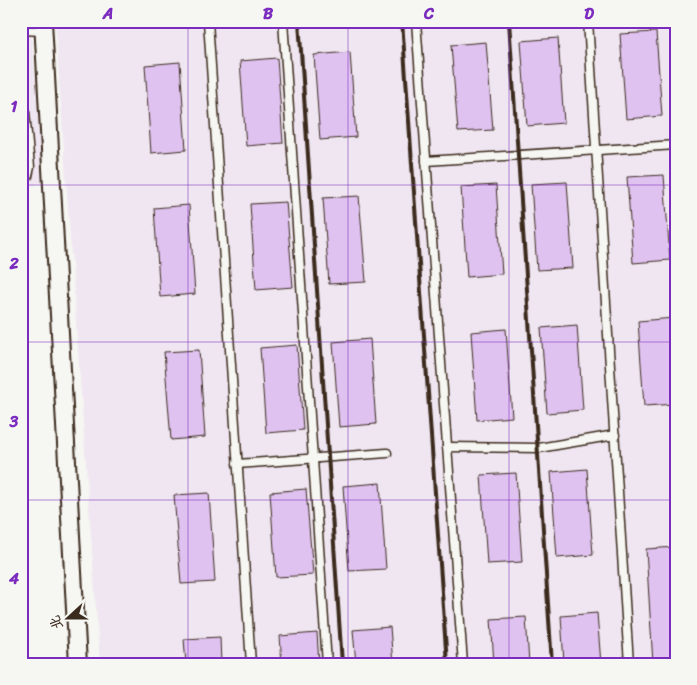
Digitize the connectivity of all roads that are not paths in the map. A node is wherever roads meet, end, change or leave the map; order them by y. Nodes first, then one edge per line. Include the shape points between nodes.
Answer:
1 (208, 21) edge
2 (282, 21) edge
3 (416, 21) edge
4 (588, 21) edge
5 (43, 26) edge
6 (21, 30) edge
7 (21, 67) edge
8 (676, 145) edge
9 (596, 150) junction
10 (426, 161) junction
11 (21, 183) edge
12 (615, 435) junction
13 (447, 447) junction
14 (387, 453) dead end
15 (313, 458) junction
16 (237, 464) junction
17 (78, 664) edge
18 (251, 664) edge
19 (327, 664) edge
20 (463, 664) edge
21 (629, 664) edge

1 - 16 lane
2 - 15 lane
3 - 10 lane
4 - 9 lane
5 - 6 lane
5 - 17 street
7 - 11 lane via 30,167 28,176
8 - 9 lane
9 - 10 lane
9 - 12 lane
10 - 13 lane
12 - 13 lane via 539,448
12 - 21 lane
13 - 20 lane
14 - 15 lane
15 - 16 lane
15 - 19 lane
16 - 18 lane

